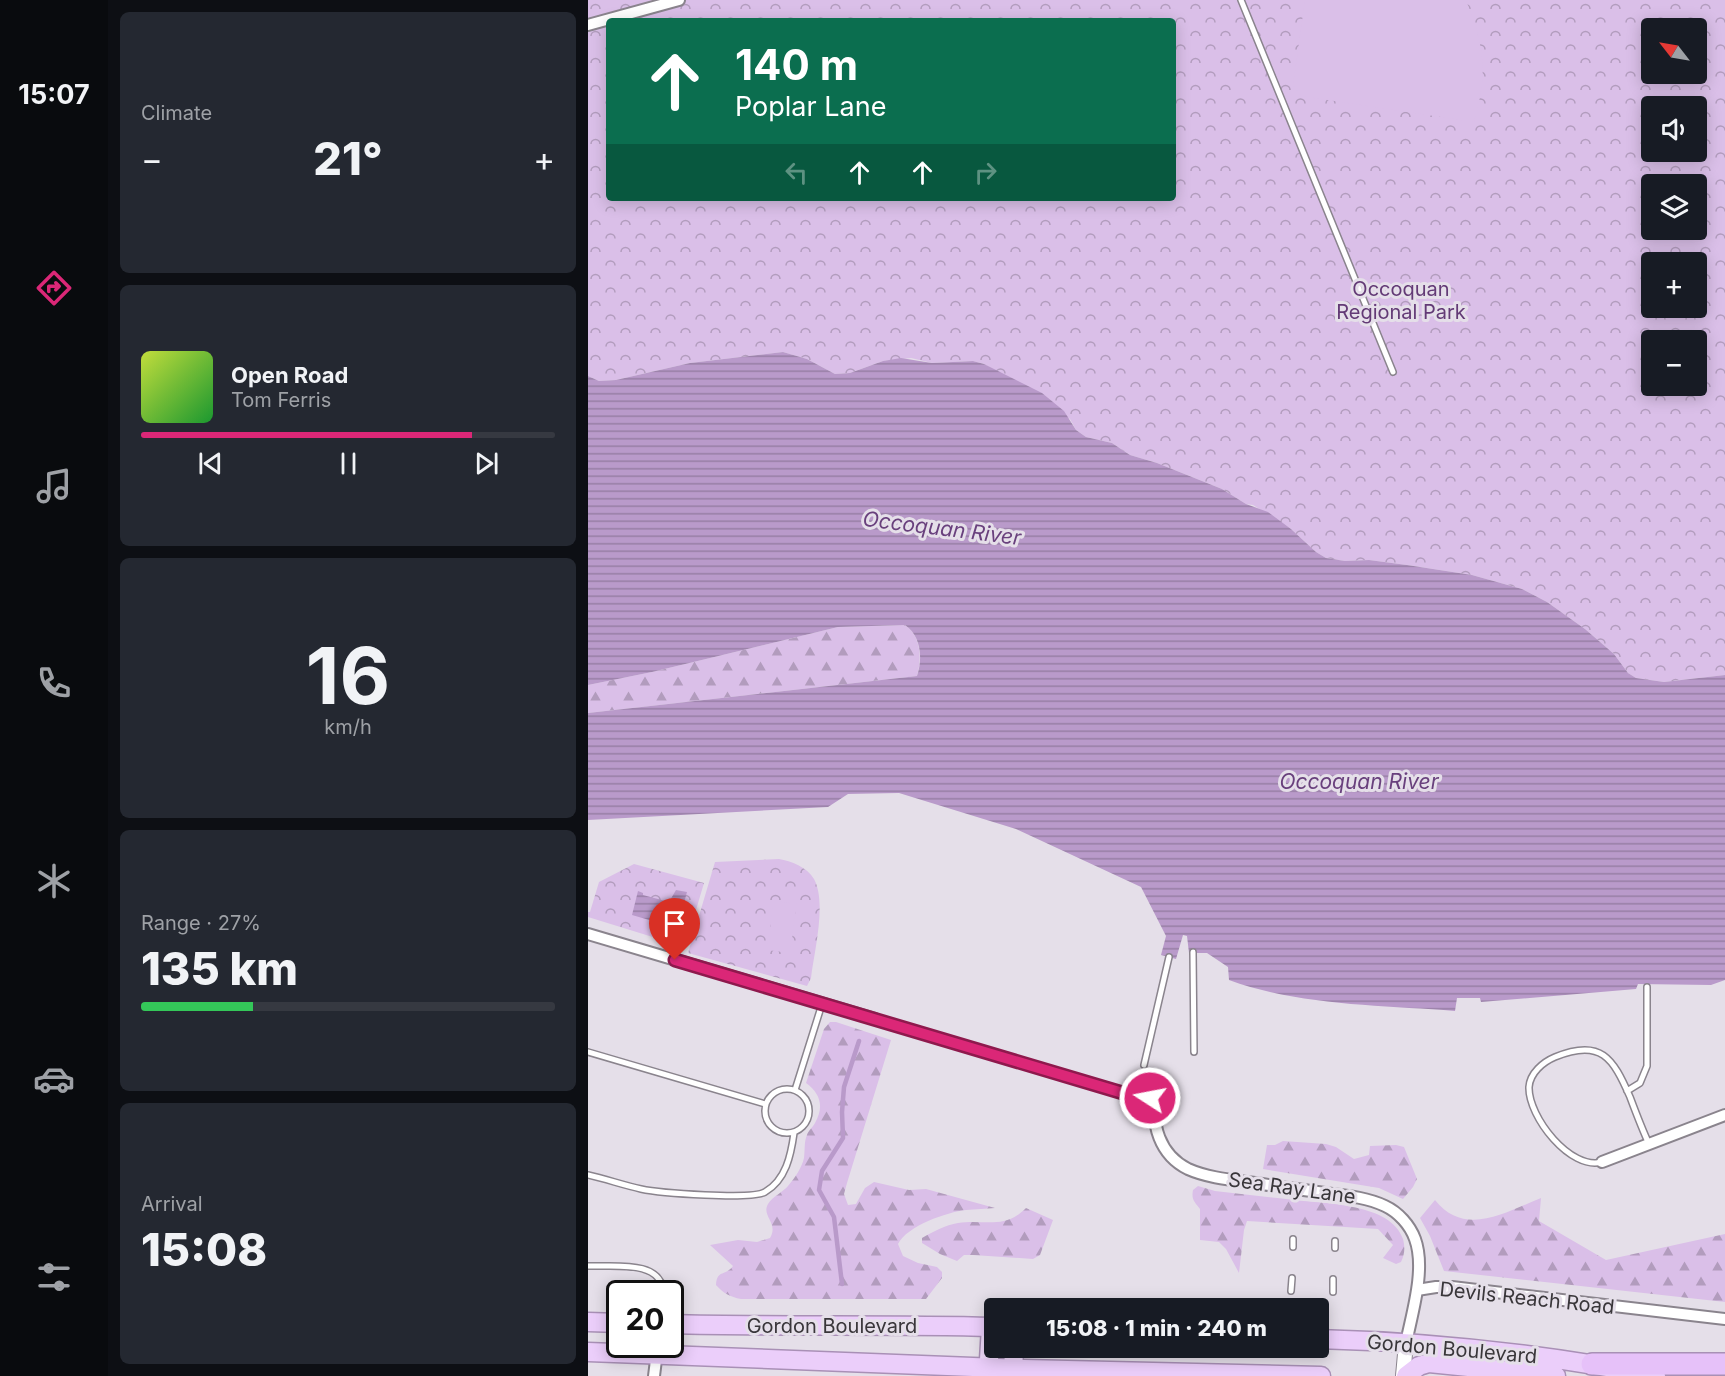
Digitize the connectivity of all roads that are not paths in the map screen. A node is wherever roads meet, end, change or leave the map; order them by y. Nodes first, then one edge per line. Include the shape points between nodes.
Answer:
1 (679, 0) edge
2 (1241, 0) edge
3 (613, 18) edge
4 (606, 20) edge
5 (588, 25) edge
6 (1393, 372) dead end
7 (588, 934) edge
8 (1193, 952) dead end
9 (1169, 957) dead end
10 (1647, 987) dead end
11 (822, 1004) junction
12 (875, 1019) joint
13 (588, 1052) edge
14 (1194, 1052) dead end
15 (1144, 1065) dead end
16 (795, 1090) junction
17 (1627, 1091) junction
18 (1157, 1095) joint
19 (765, 1104) junction
20 (1725, 1115) edge
21 (794, 1133) junction
22 (1649, 1144) junction
23 (1602, 1162) joint
24 (588, 1175) edge
25 (1293, 1239) dead end
26 (1293, 1247) dead end
27 (588, 1266) edge
28 (1292, 1278) dead end
29 (1333, 1279) dead end
30 (661, 1280) edge
31 (1417, 1290) junction
32 (1291, 1291) dead end
33 (1333, 1292) dead end
34 (1725, 1319) edge
35 (588, 1322) edge
36 (606, 1323) edge
37 (684, 1324) edge
38 (984, 1327) edge
39 (1329, 1340) edge
40 (1406, 1343) junction
41 (606, 1351) edge
42 (684, 1351) edge
43 (588, 1352) edge
44 (656, 1358) edge
45 (1592, 1364) junction
46 (1725, 1364) edge
47 (989, 1372) edge
48 (1013, 1372) edge
49 (1079, 1373) edge
50 (1237, 1375) edge
51 (654, 1376) edge
52 (1321, 1376) edge
53 (1404, 1376) edge
54 (1556, 1376) edge
55 (1656, 1376) edge

1 - 3 street
2 - 6 lane
4 - 5 street
7 - 11 street
8 - 14 lane
9 - 15 lane
10 - 17 lane via 1647,1066 1640,1083
11 - 12 street
11 - 16 lane
12 - 18 lane via 1143,1099
13 - 19 lane
16 - 19 lane via 781,1089
16 - 21 lane via 806,1099 809,1112 805,1125
17 - 22 lane
17 - 23 lane via 1611,1061 1588,1050 1565,1053 1544,1063 1530,1082 1532,1103 1553,1138 1578,1159
18 - 31 street, Sea Ray Lane via 1154,1116 1160,1142 1187,1168 1232,1180 1359,1197 1388,1207 1401,1217 1415,1239
19 - 21 lane via 768,1125 780,1133
20 - 22 street
21 - 24 lane via 788,1165 774,1185 758,1195 662,1192
22 - 23 street
25 - 26 lane
27 - 30 lane via 650,1270
28 - 32 lane
29 - 33 lane
31 - 34 street, Devils Reach Road via 1452,1287
31 - 40 street, Devils Reach Road
35 - 36 highway
37 - 38 highway, Gordon Boulevard
39 - 40 highway, Gordon Boulevard
40 - 45 highway, Gordon Boulevard
40 - 53 street, Devils Reach Road
41 - 43 highway, Gordon Boulevard
42 - 47 highway, Gordon Boulevard
44 - 51 street
45 - 46 highway
45 - 55 highway, Gordon Boulevard
47 - 48 highway, Gordon Boulevard
48 - 49 highway, Gordon Boulevard
49 - 50 highway, Gordon Boulevard
50 - 52 highway, Gordon Boulevard
53 - 54 highway via 1429,1363

